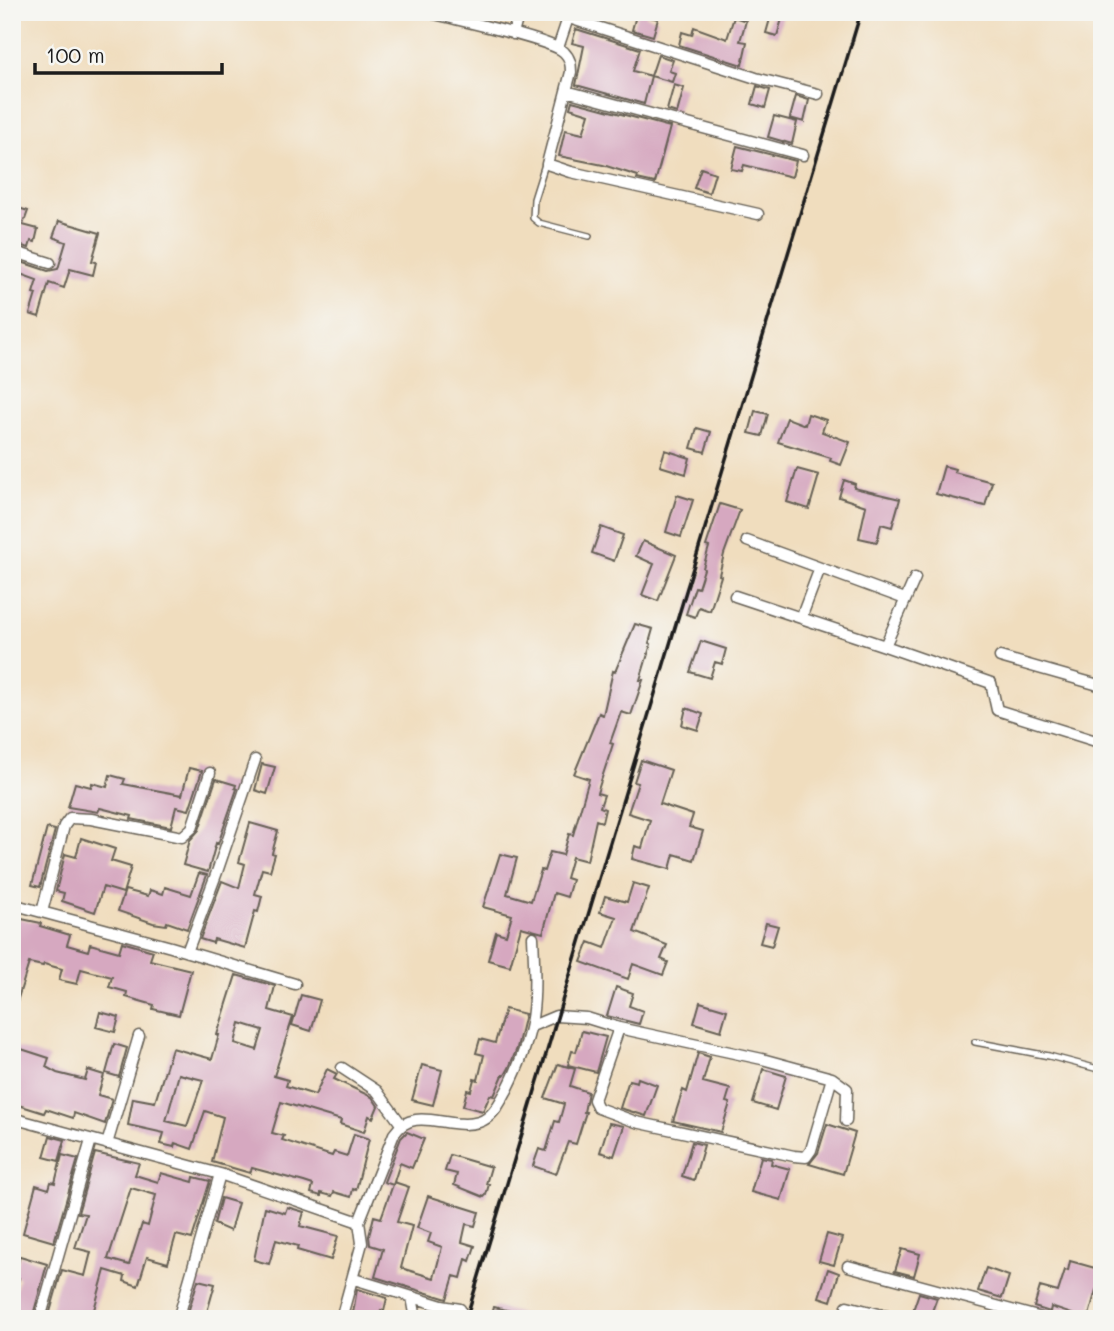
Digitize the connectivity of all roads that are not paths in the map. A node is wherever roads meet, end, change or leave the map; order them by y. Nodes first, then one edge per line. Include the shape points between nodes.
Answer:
1 (427, 12) edge
2 (519, 12) edge
3 (569, 15) edge
4 (513, 34) junction
5 (558, 48) junction
6 (566, 91) junction
7 (818, 94) dead end
8 (803, 155) dead end
9 (546, 161) junction
10 (758, 214) dead end
11 (589, 236) dead end
12 (12, 251) edge
13 (50, 263) dead end
14 (747, 541) dead end
15 (820, 568) junction
16 (915, 578) dead end
17 (735, 596) dead end
18 (905, 599) junction
19 (801, 618) junction
20 (885, 646) junction
21 (1000, 656) dead end
22 (1102, 686) edge
23 (1102, 743) edge
24 (255, 760) dead end
25 (210, 773) dead end
26 (12, 904) edge
27 (42, 912) junction
28 (533, 937) dead end
29 (187, 952) junction
30 (295, 984) dead end
31 (532, 1026) junction
32 (619, 1028) junction
33 (139, 1037) dead end
34 (975, 1042) dead end
35 (342, 1068) dead end
36 (1102, 1070) edge
37 (832, 1078) junction
38 (12, 1118) edge
39 (846, 1121) dead end
40 (401, 1124) junction
41 (91, 1140) junction
42 (107, 1144) junction
43 (220, 1174) junction
44 (359, 1222) junction
45 (848, 1266) dead end
46 (354, 1279) junction
47 (412, 1297) junction
48 (848, 1306) dead end
49 (460, 1309) dead end
50 (178, 1316) dead end
51 (40, 1319) edge
52 (341, 1319) edge
53 (416, 1319) edge
54 (900, 1319) edge
55 (1045, 1319) edge

1 - 4 street
2 - 4 street
3 - 5 street
3 - 7 street
4 - 5 street
5 - 6 street via 571,64
6 - 8 street
6 - 9 street
9 - 10 street via 552,167
9 - 11 lane via 533,218
12 - 13 street
14 - 15 street
15 - 18 street
15 - 19 street
16 - 18 street
17 - 19 street
18 - 20 street
19 - 20 street
20 - 23 street via 991,683 997,710
21 - 22 street
24 - 29 street
25 - 27 street via 192,828 182,837 70,818
26 - 27 street
27 - 29 street
28 - 31 street
29 - 30 street
31 - 32 street via 556,1016 587,1018
31 - 40 street via 519,1066 501,1101 484,1120 464,1124 412,1119
32 - 37 street
32 - 37 street via 594,1100 601,1110 636,1122 806,1157
33 - 42 street
34 - 36 lane
35 - 40 street via 377,1091
37 - 39 street via 847,1089
38 - 41 street
40 - 44 street
41 - 42 street
41 - 51 street
42 - 43 street
43 - 44 street
43 - 50 street
44 - 46 street via 362,1243
45 - 55 street
46 - 47 street
46 - 52 street
47 - 49 street
47 - 53 street
48 - 54 street

